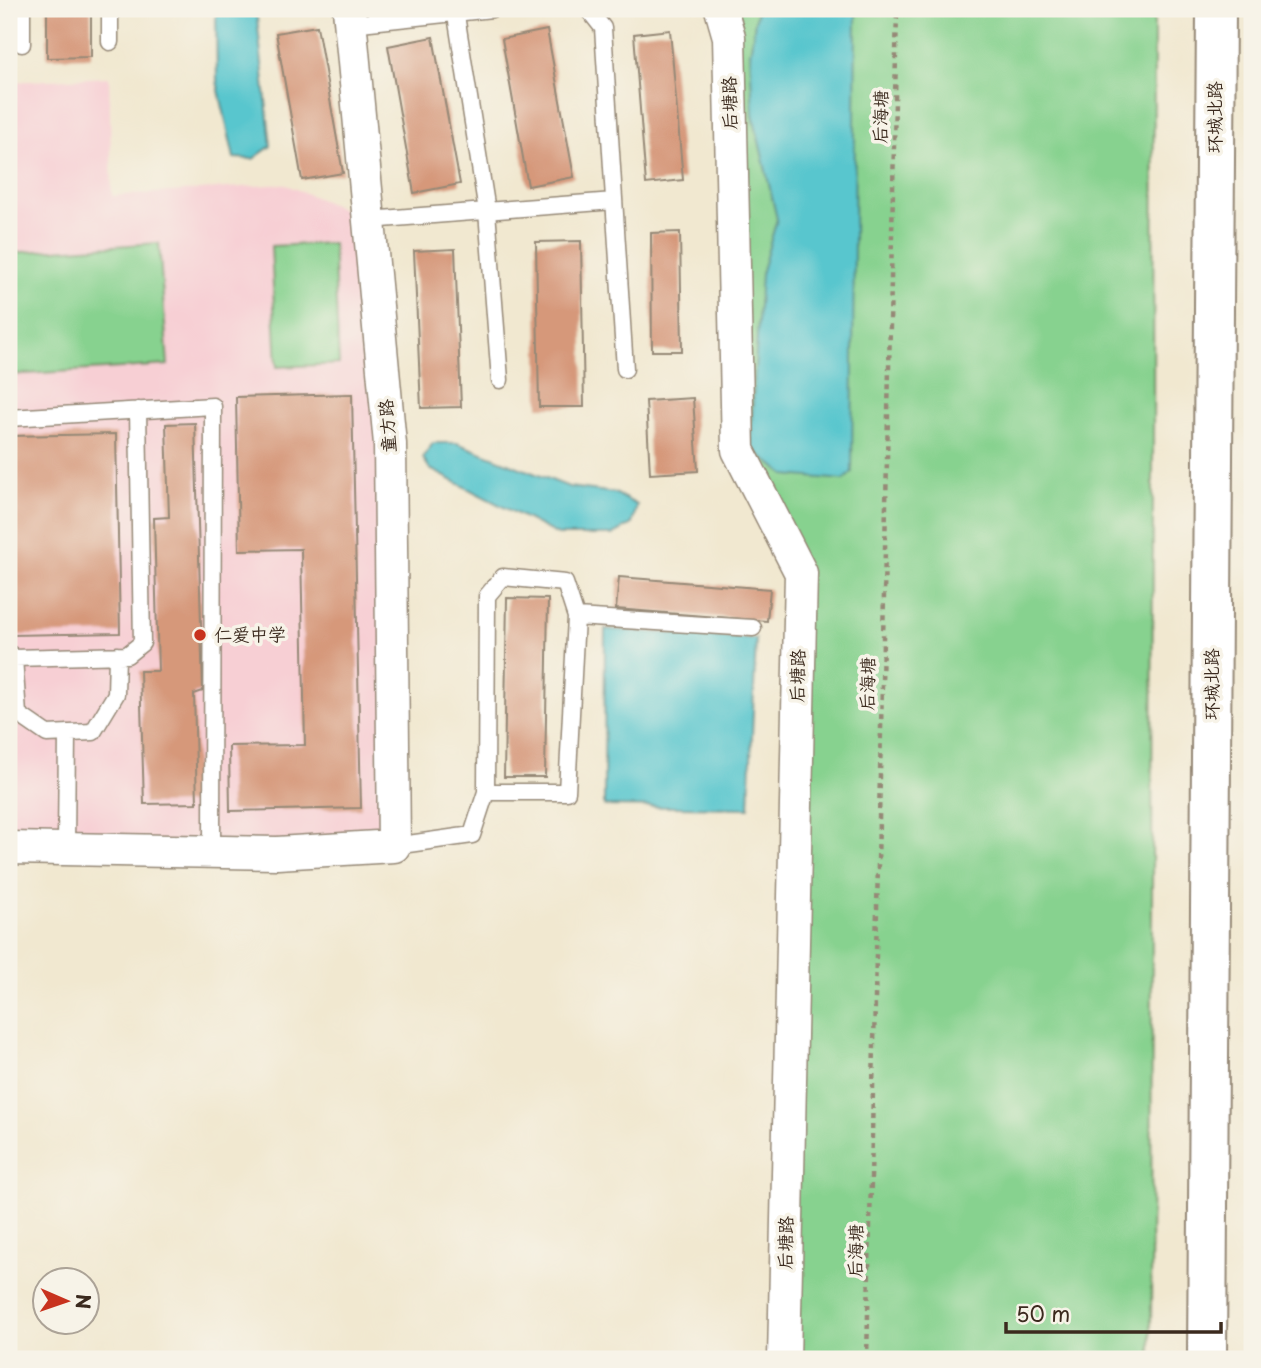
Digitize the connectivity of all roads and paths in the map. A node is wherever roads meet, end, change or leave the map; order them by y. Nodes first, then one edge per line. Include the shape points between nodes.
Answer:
1 (22, 9) edge
2 (110, 9) edge
3 (492, 9) edge
4 (588, 9) edge
5 (720, 9) edge
6 (897, 9) edge
7 (1216, 9) edge
8 (455, 11) edge
9 (350, 16) edge
10 (110, 42) dead end
11 (22, 44) dead end
12 (614, 201) junction
13 (487, 211) junction
14 (369, 220) junction
15 (625, 369) dead end
16 (500, 380) dead end
17 (138, 410) junction
18 (9, 418) edge
19 (576, 617) junction
20 (753, 628) dead end
21 (117, 655) junction
22 (11, 656) edge
23 (67, 733) junction
24 (486, 792) junction
25 (394, 846) junction
26 (9, 848) edge
27 (66, 849) junction
28 (212, 851) junction
29 (783, 1359) edge
30 (867, 1359) edge
31 (1208, 1359) edge

1 - 11 lane
2 - 10 lane
3 - 8 lane
4 - 12 lane via 603,28
5 - 29 street, 后塘路 via 729,37 738,450 801,573
6 - 30 path, 后海塘
7 - 31 street, 环城北路
8 - 9 lane
8 - 13 lane
9 - 14 street, 童方路
12 - 13 lane
12 - 15 lane
13 - 14 lane
13 - 16 lane
14 - 25 street, 童方路 via 390,444
17 - 18 lane
17 - 21 lane via 142,643
17 - 28 lane via 213,406
19 - 20 lane
19 - 24 lane via 568,792
19 - 24 lane via 565,583 503,577 487,596
21 - 22 lane
21 - 23 lane via 117,694 93,732
22 - 23 lane via 18,714 47,734
23 - 27 lane
24 - 25 lane via 472,835
25 - 28 street via 277,853
26 - 27 street
27 - 28 street

